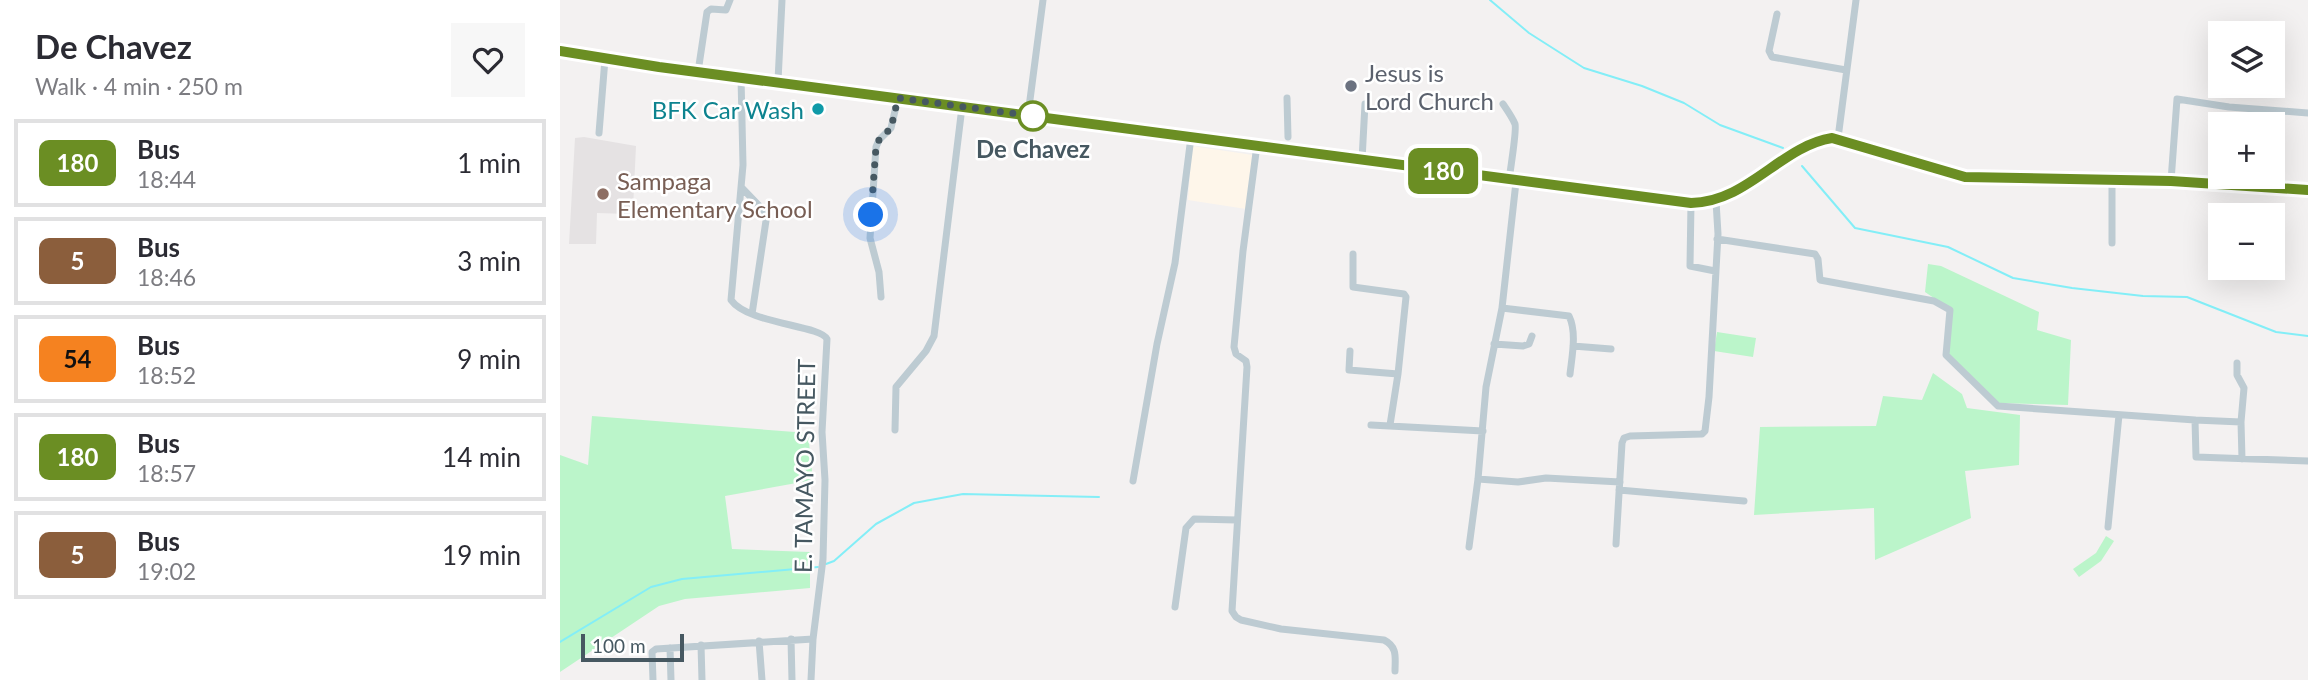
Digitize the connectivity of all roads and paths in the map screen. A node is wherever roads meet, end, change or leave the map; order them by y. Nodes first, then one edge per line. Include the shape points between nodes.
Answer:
1 (730, 0) edge
2 (782, 0) edge
3 (1043, 0) edge
4 (1856, 0) edge
5 (1777, 15) dead end
6 (560, 51) edge
7 (605, 59) junction
8 (1846, 70) junction
9 (698, 72) junction
10 (741, 77) junction
11 (778, 81) junction
12 (898, 98) junction
13 (1287, 98) dead end
14 (1365, 104) dead end
15 (1503, 104) dead end
16 (962, 107) junction
17 (2308, 113) edge
18 (1028, 115) junction
19 (599, 133) dead end
20 (1191, 137) junction
21 (1838, 138) junction
22 (1287, 143) junction
23 (1258, 145) junction
24 (1362, 160) junction
25 (2112, 180) junction
26 (1512, 181) junction
27 (2171, 181) junction
28 (742, 188) junction
29 (2308, 190) edge
30 (1716, 201) junction
31 (1691, 203) junction
32 (1717, 239) junction
33 (2112, 243) dead end
34 (1353, 254) dead end
35 (1715, 271) junction
36 (881, 297) dead end
37 (1502, 307) junction
38 (752, 314) junction
39 (1532, 336) dead end
40 (1494, 344) junction
41 (1573, 346) junction
42 (1611, 349) dead end
43 (1350, 351) dead end
44 (2237, 363) dead end
45 (1398, 374) junction
46 (1570, 374) dead end
47 (2119, 415) junction
48 (2195, 420) junction
49 (2241, 422) junction
50 (1371, 425) dead end
51 (1390, 425) junction
52 (895, 430) dead end
53 (1483, 430) junction
54 (2242, 459) junction
55 (2308, 461) edge
56 (1478, 479) junction
57 (1133, 481) dead end
58 (1619, 486) junction
59 (1744, 501) dead end
60 (1237, 520) junction
61 (2108, 527) dead end
62 (1616, 544) dead end
63 (1469, 547) dead end
64 (1175, 607) dead end
65 (791, 639) junction
66 (813, 639) junction
67 (760, 641) junction
68 (701, 645) junction
69 (670, 648) junction
70 (1395, 671) dead end
71 (653, 680) edge
72 (671, 680) edge
73 (702, 680) edge
74 (762, 680) edge
75 (792, 680) edge
76 (811, 680) edge

1 - 9 street via 726,10 707,12
2 - 11 street
3 - 18 street
4 - 8 street
5 - 8 street via 1769,51 1772,57
6 - 7 main road
7 - 9 main road
7 - 19 street
8 - 21 street
9 - 10 main road
10 - 11 main road
10 - 28 street
11 - 12 main road
12 - 16 main road
12 - 36 street via 891,128 876,147 870,238
13 - 22 street
14 - 24 street
15 - 26 street via 1516,131 1511,149
16 - 18 main road
16 - 52 street via 934,336 896,387
17 - 27 street via 2177,99
18 - 20 main road
20 - 23 main road
20 - 57 street via 1175,263
21 - 25 main road via 1965,177
21 - 30 main road via 1816,142
22 - 23 main road
22 - 24 main road
23 - 60 street via 1234,347 1247,367
24 - 26 main road
25 - 27 main road
25 - 33 street
26 - 31 main road
26 - 37 street
27 - 29 main road
28 - 38 street via 767,214
28 - 38 street via 731,300
30 - 31 main road
30 - 32 street
31 - 35 street via 1690,267
32 - 35 street
32 - 47 street via 1815,254 1820,280 1943,304 1950,310 1946,355 1998,406
34 - 45 street via 1353,287 1406,297
35 - 58 street via 1705,431 1625,438
37 - 40 street
37 - 41 street via 1569,316
38 - 66 street, E. TAMAYO STREET via 820,331 827,339 820,588
39 - 40 street via 1527,345
40 - 53 street
41 - 42 street
41 - 46 street
43 - 45 street via 1349,370
44 - 49 street via 2244,388
45 - 51 street
47 - 48 street
47 - 61 street
48 - 49 street
48 - 54 street via 2196,457
49 - 54 street
50 - 51 street
51 - 53 street
53 - 56 street
54 - 55 street
56 - 58 street via 1518,482 1546,478
56 - 63 street
58 - 59 street
58 - 62 street
60 - 64 street via 1194,519 1189,523
60 - 70 street via 1236,617 1281,629 1384,640 1395,650
65 - 66 street
65 - 67 street
65 - 75 street
66 - 76 street, E. TAMAYO STREET
67 - 68 street
67 - 74 street
68 - 69 street
68 - 73 street
69 - 71 street via 652,652
69 - 72 street

